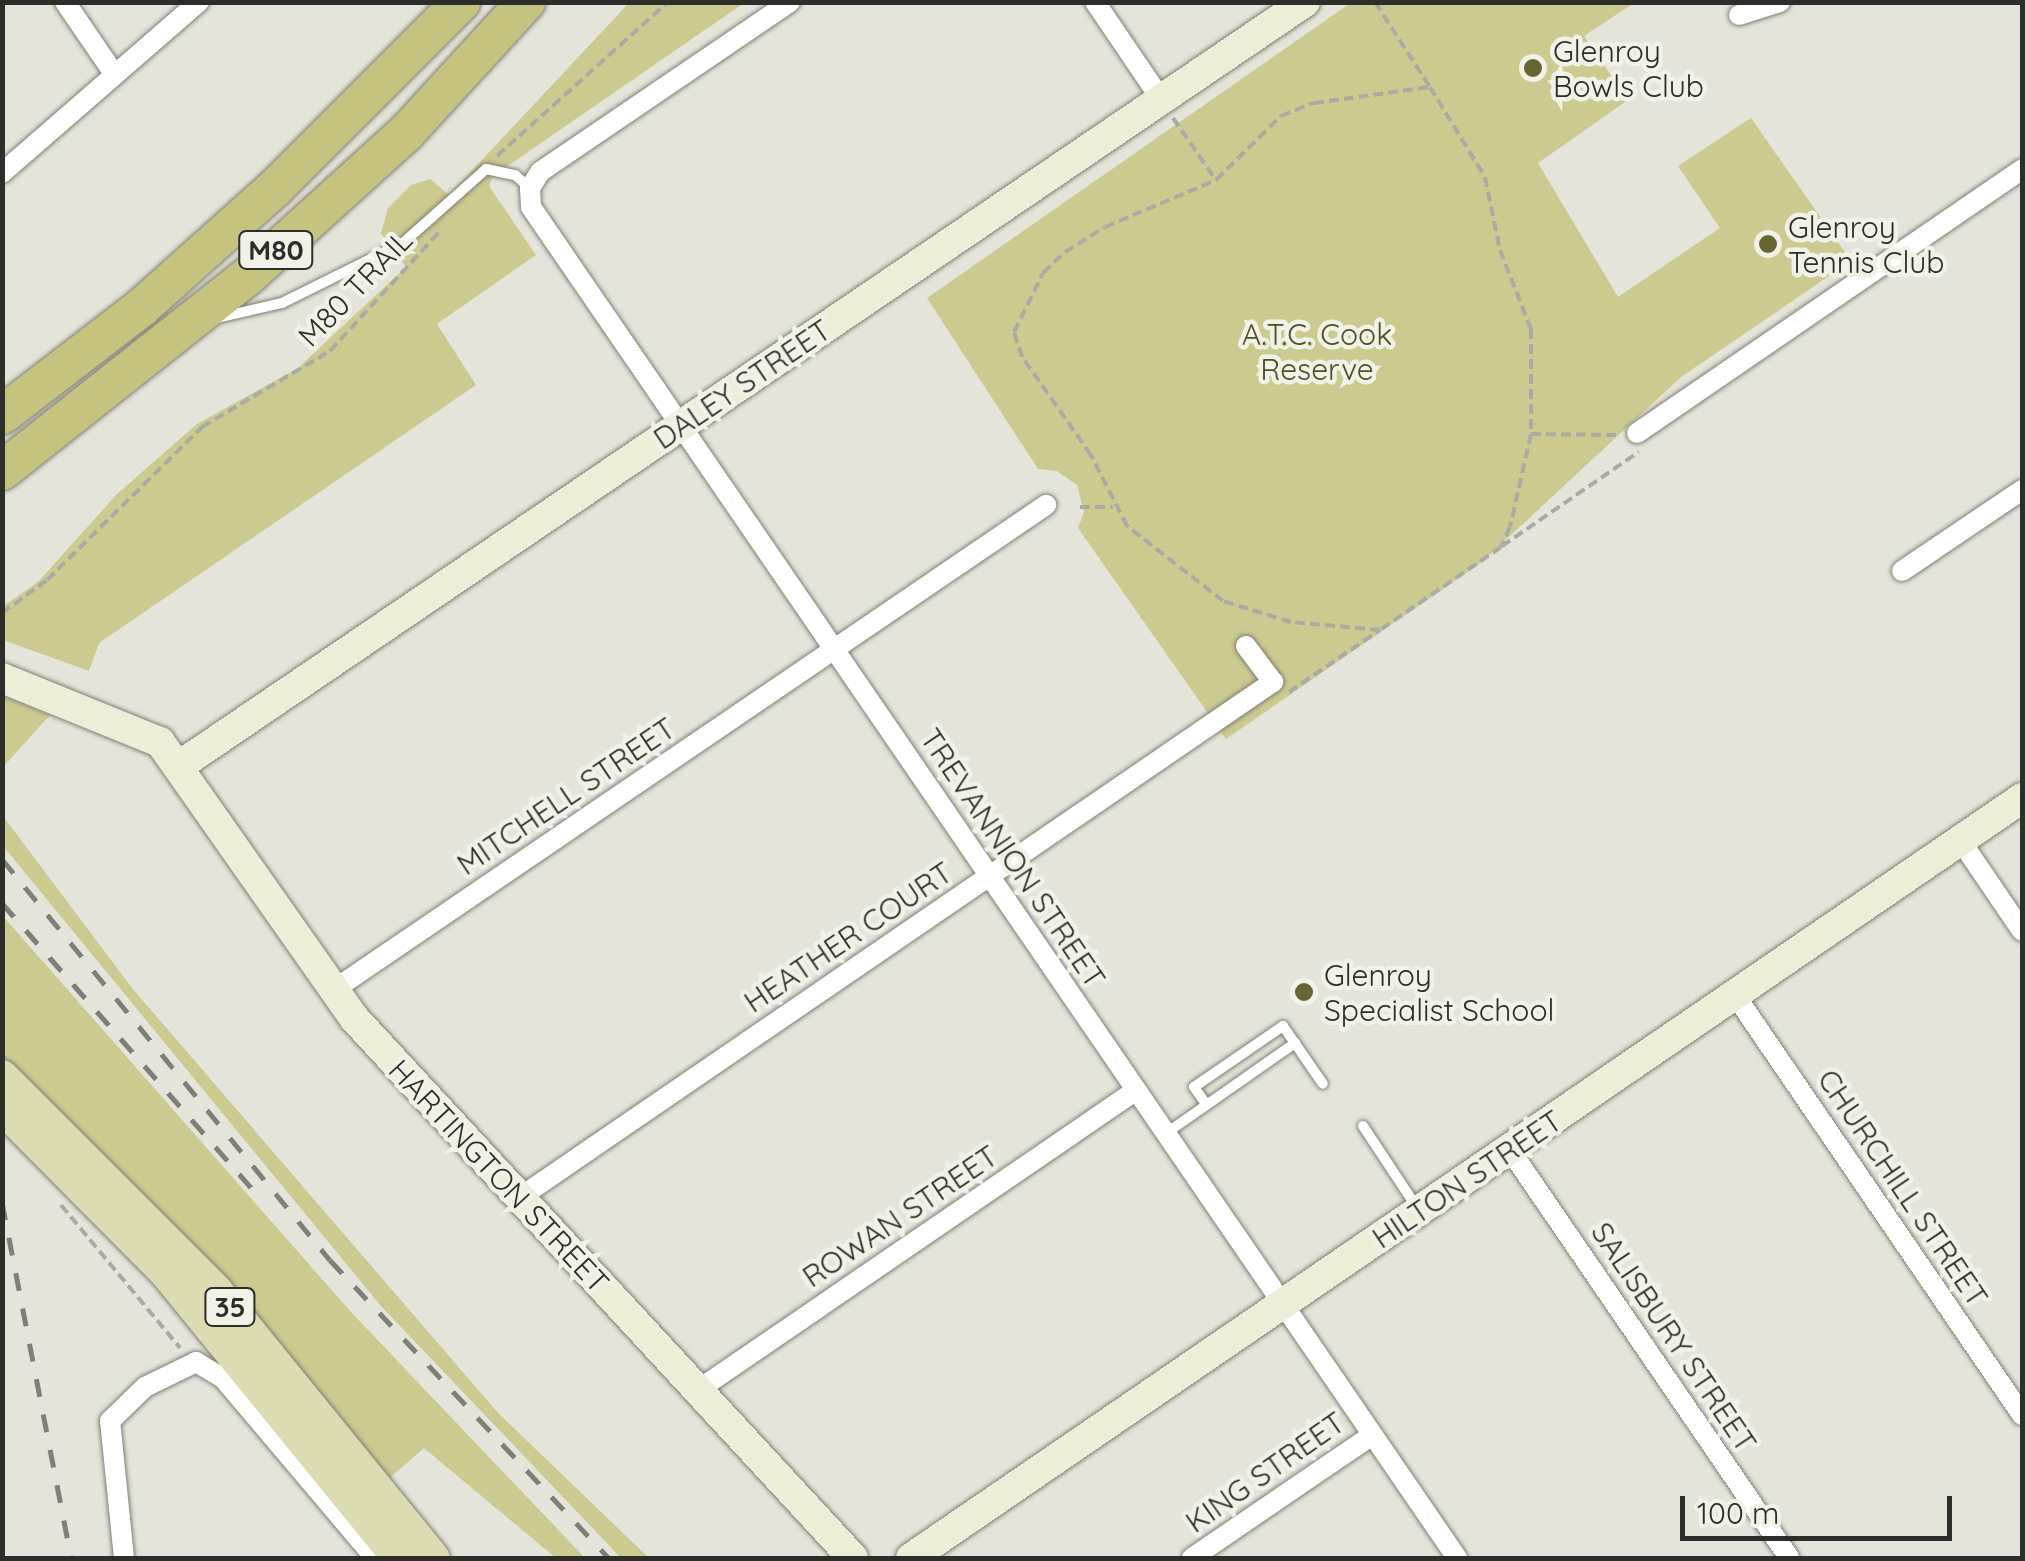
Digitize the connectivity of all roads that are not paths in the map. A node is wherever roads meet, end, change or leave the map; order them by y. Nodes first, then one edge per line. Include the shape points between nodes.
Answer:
1 (65, 2) edge
2 (200, 2) edge
3 (461, 2) edge
4 (526, 2) edge
5 (790, 2) edge
6 (1095, 2) edge
7 (1305, 2) edge
8 (1780, 2) edge
9 (1739, 15) dead end
10 (115, 75) junction
11 (1162, 99) junction
12 (2022, 168) edge
13 (2, 173) edge
14 (530, 188) junction
15 (191, 324) junction
16 (2, 415) edge
17 (680, 427) junction
18 (1637, 433) road end
19 (2, 470) edge
20 (2022, 490) edge
21 (1046, 506) dead end
22 (1902, 572) dead end
23 (1246, 646) dead end
24 (834, 650) junction
25 (2, 678) edge
26 (179, 766) junction
27 (2022, 798) edge
28 (1960, 840) junction
29 (989, 876) junction
30 (2022, 931) edge
31 (332, 992) junction
32 (1735, 995) junction
33 (1295, 1042) junction
34 (2, 1076) edge
35 (1323, 1084) dead end
36 (1135, 1091) junction
37 (1206, 1104) junction
38 (2, 1108) edge
39 (1363, 1126) dead end
40 (1164, 1134) junction
41 (1510, 1150) junction
42 (518, 1198) junction
43 (1420, 1211) junction
44 (1282, 1304) junction
45 (698, 1390) junction
46 (2022, 1415) edge
47 (1372, 1435) junction
48 (124, 1558) edge
49 (375, 1558) edge
50 (398, 1558) edge
51 (434, 1558) edge
52 (853, 1558) edge
53 (911, 1558) edge
54 (1192, 1558) edge
55 (1457, 1558) edge
56 (1789, 1558) edge

1 - 10 street
2 - 10 street
3 - 16 highway, M80 via 276,187 142,307
4 - 15 highway, M80 via 406,132
5 - 14 street via 542,170
6 - 11 street
7 - 11 street, DALEY STREET
8 - 9 street
10 - 13 street
11 - 17 street, DALEY STREET
12 - 18 street
14 - 15 lane via 515,174 490,169 403,243 280,304
14 - 17 street, TREVANNION STREET via 533,210
15 - 19 highway, M80
17 - 24 street, TREVANNION STREET
17 - 26 street, DALEY STREET
20 - 22 street
21 - 24 street, MITCHELL STREET
23 - 29 street, HEATHER COURT via 1273,682
24 - 29 street, TREVANNION STREET
24 - 31 street, MITCHELL STREET
25 - 26 street, HARTINGTON STREET via 153,736
26 - 31 street, HARTINGTON STREET
27 - 28 street, HILTON STREET
28 - 30 street
28 - 32 street, HILTON STREET
29 - 36 street, TREVANNION STREET
29 - 42 street, HEATHER COURT
31 - 42 street, HARTINGTON STREET
32 - 41 street, HILTON STREET
32 - 46 street, CHURCHILL STREET
33 - 35 lane
33 - 37 lane
33 - 37 lane via 1283,1026 1194,1086
34 - 51 main road, 35 via 216,1290
36 - 40 street, TREVANNION STREET
36 - 45 street, ROWAN STREET
37 - 40 lane
38 - 50 main road, 35 via 164,1271
39 - 43 lane
40 - 44 street, TREVANNION STREET
41 - 43 street, HILTON STREET
41 - 56 street, SALISBURY STREET
42 - 45 street, HARTINGTON STREET
43 - 44 street, HILTON STREET
44 - 47 street, TREVANNION STREET
44 - 53 street, HILTON STREET
45 - 52 street, HARTINGTON STREET
47 - 54 street, KING STREET
47 - 55 street, TREVANNION STREET
48 - 49 street via 110,1420 145,1387 184,1364 205,1365 223,1378

